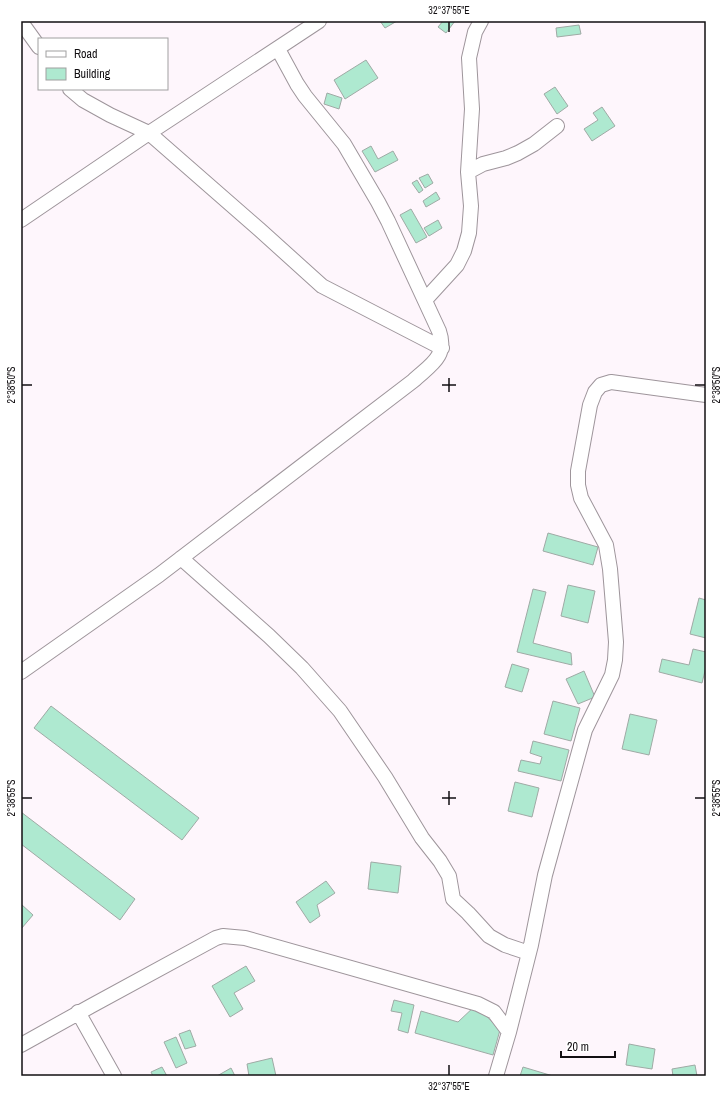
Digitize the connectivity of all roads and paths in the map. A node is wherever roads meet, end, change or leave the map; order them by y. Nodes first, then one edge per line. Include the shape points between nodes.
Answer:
1 (319, 21) edge
2 (482, 21) edge
3 (21, 22) edge
4 (38, 46) edge
5 (278, 49) junction
6 (71, 90) edge
7 (557, 126) dead end
8 (149, 133) junction
9 (468, 172) junction
10 (21, 220) edge
11 (425, 300) junction
12 (442, 348) junction
13 (706, 395) edge
14 (181, 558) junction
15 (21, 672) edge
16 (528, 953) junction
17 (78, 1012) junction
18 (509, 1032) junction
19 (21, 1045) edge
20 (114, 1076) edge
21 (496, 1076) edge

1 - 5 street
2 - 9 street via 475,32 469,58 472,109
3 - 4 street
5 - 8 street
5 - 11 street via 305,96 337,134 357,166 388,221
6 - 8 street via 83,100 110,115
7 - 9 street via 518,154 483,164
8 - 10 street
8 - 12 street via 322,286
9 - 11 street via 471,206 469,233 464,251 457,264
11 - 12 street via 442,339
12 - 14 street via 434,361 413,381
13 - 16 street via 611,382 601,385 590,405 578,471 578,485 581,498 606,545 616,642 615,660 612,675 585,730 545,875
14 - 15 street
14 - 16 street via 302,668 340,712 385,776 422,838 440,861 449,876 453,900 468,912 489,936
16 - 18 street
17 - 18 street via 216,938 231,936 478,1004 494,1012
17 - 19 street
17 - 20 street
18 - 21 street

